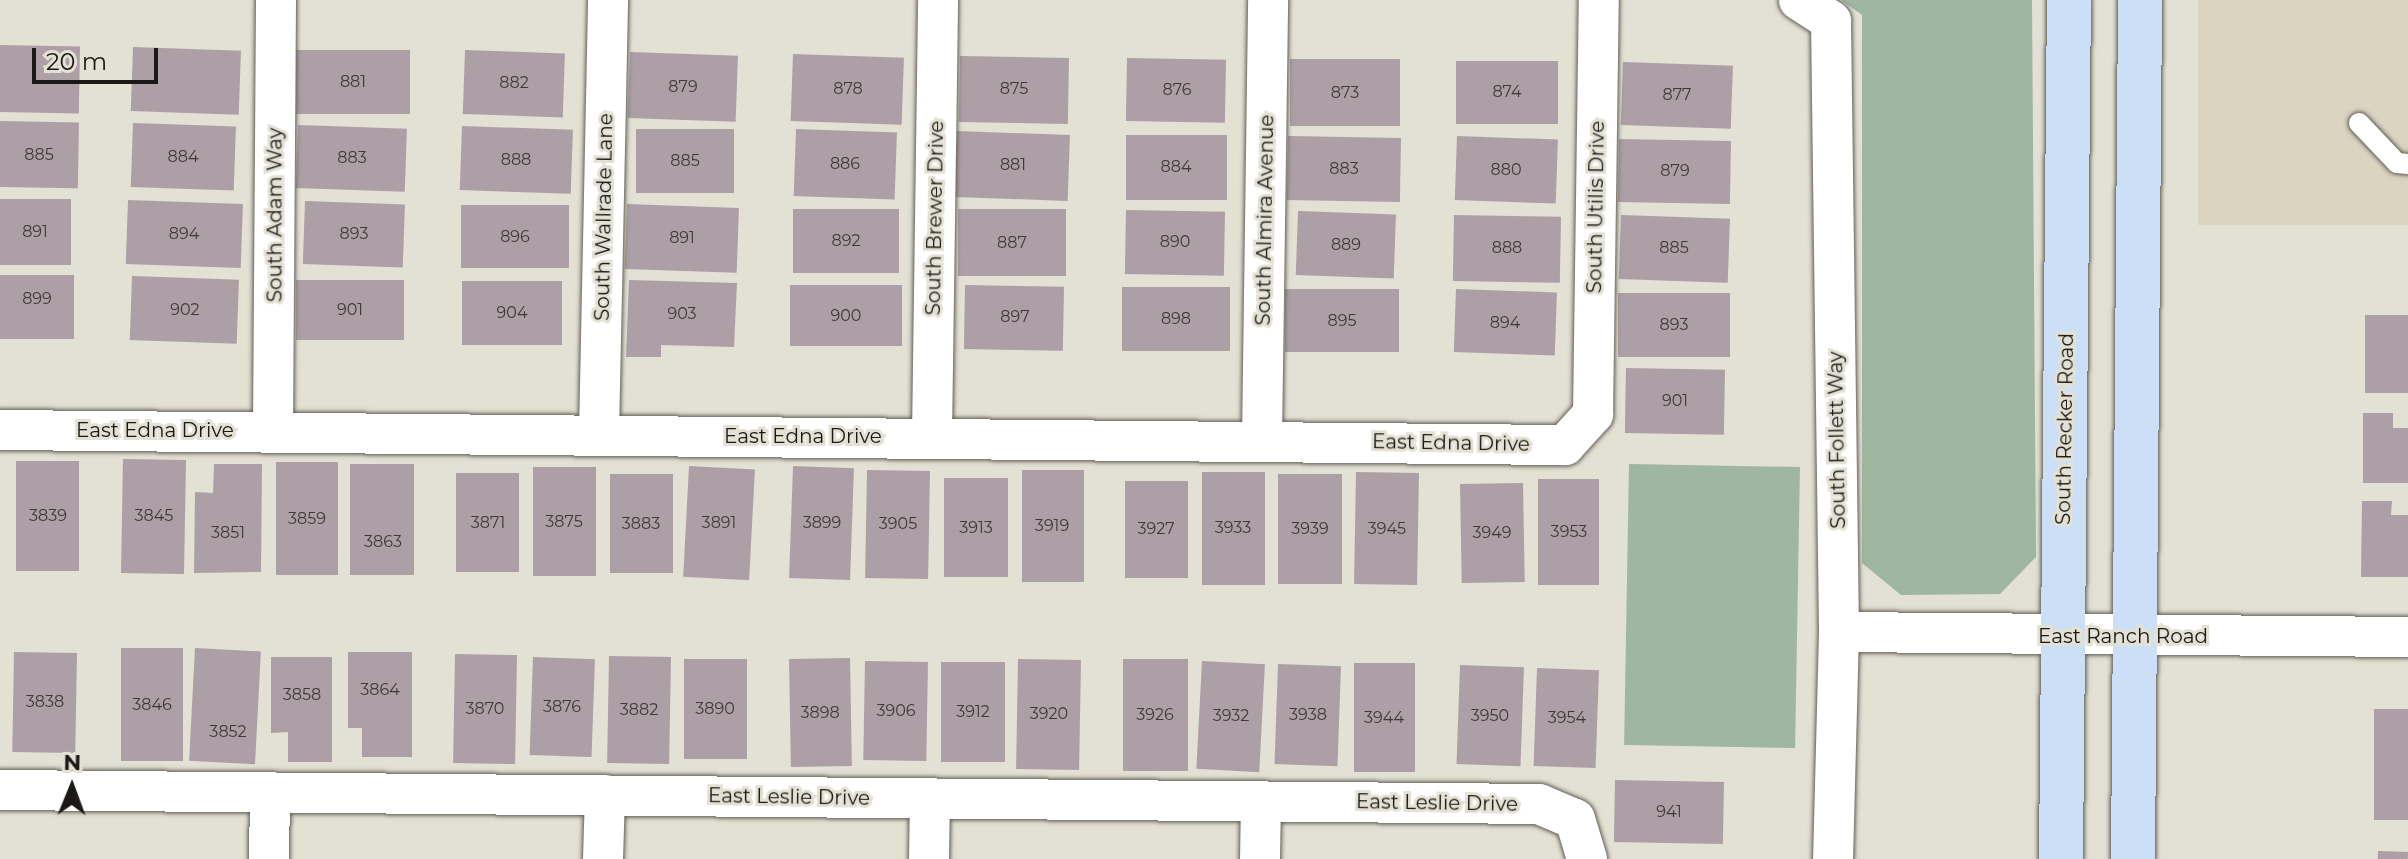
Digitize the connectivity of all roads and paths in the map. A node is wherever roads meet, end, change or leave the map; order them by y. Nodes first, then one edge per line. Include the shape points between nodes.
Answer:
1 (276, 0) edge
2 (608, 0) edge
3 (938, 0) edge
4 (1268, 0) edge
5 (1599, 0) edge
6 (1799, 0) edge
7 (2069, 0) edge
8 (2140, 0) edge
9 (2359, 123) dead end
10 (2408, 164) edge
11 (1593, 414) joint
12 (0, 430) edge
13 (273, 430) junction
14 (599, 434) junction
15 (932, 436) junction
16 (1262, 439) junction
17 (1839, 632) junction
18 (2063, 636) junction
19 (2134, 637) junction
20 (2408, 637) edge
21 (0, 790) edge
22 (270, 792) junction
23 (605, 795) junction
24 (930, 798) junction
25 (1261, 801) junction
26 (269, 859) edge
27 (603, 859) edge
28 (929, 859) edge
29 (1260, 859) edge
30 (1587, 859) edge
31 (1833, 859) edge
32 (2061, 859) edge
33 (2133, 859) edge

1 - 13 street, South Adam Way
2 - 14 street, South Wallrade Lane
3 - 15 street, South Brewer Drive
4 - 16 street, South Almira Avenue
5 - 11 street, South Utilis Drive
6 - 17 street, South Follett Way via 1831,21
7 - 18 main road, South Recker Road
8 - 19 main road
9 - 10 lane via 2397,163
11 - 16 street, East Edna Drive via 1565,445
12 - 13 street, East Edna Drive
13 - 14 street, East Edna Drive
14 - 15 street, East Edna Drive
15 - 16 street, East Edna Drive
17 - 18 street, East Ranch Road
17 - 31 street, South Follett Way
18 - 19 street, East Ranch Road
18 - 32 main road, South Recker Road
19 - 20 street, East Ranch Road
19 - 33 main road
21 - 22 street, East Leslie Drive
22 - 23 street, East Leslie Drive
22 - 26 street
23 - 24 street, East Leslie Drive
23 - 27 street
24 - 25 street, East Leslie Drive
24 - 28 street
25 - 29 street
25 - 30 street, East Leslie Drive via 1539,804 1575,819

